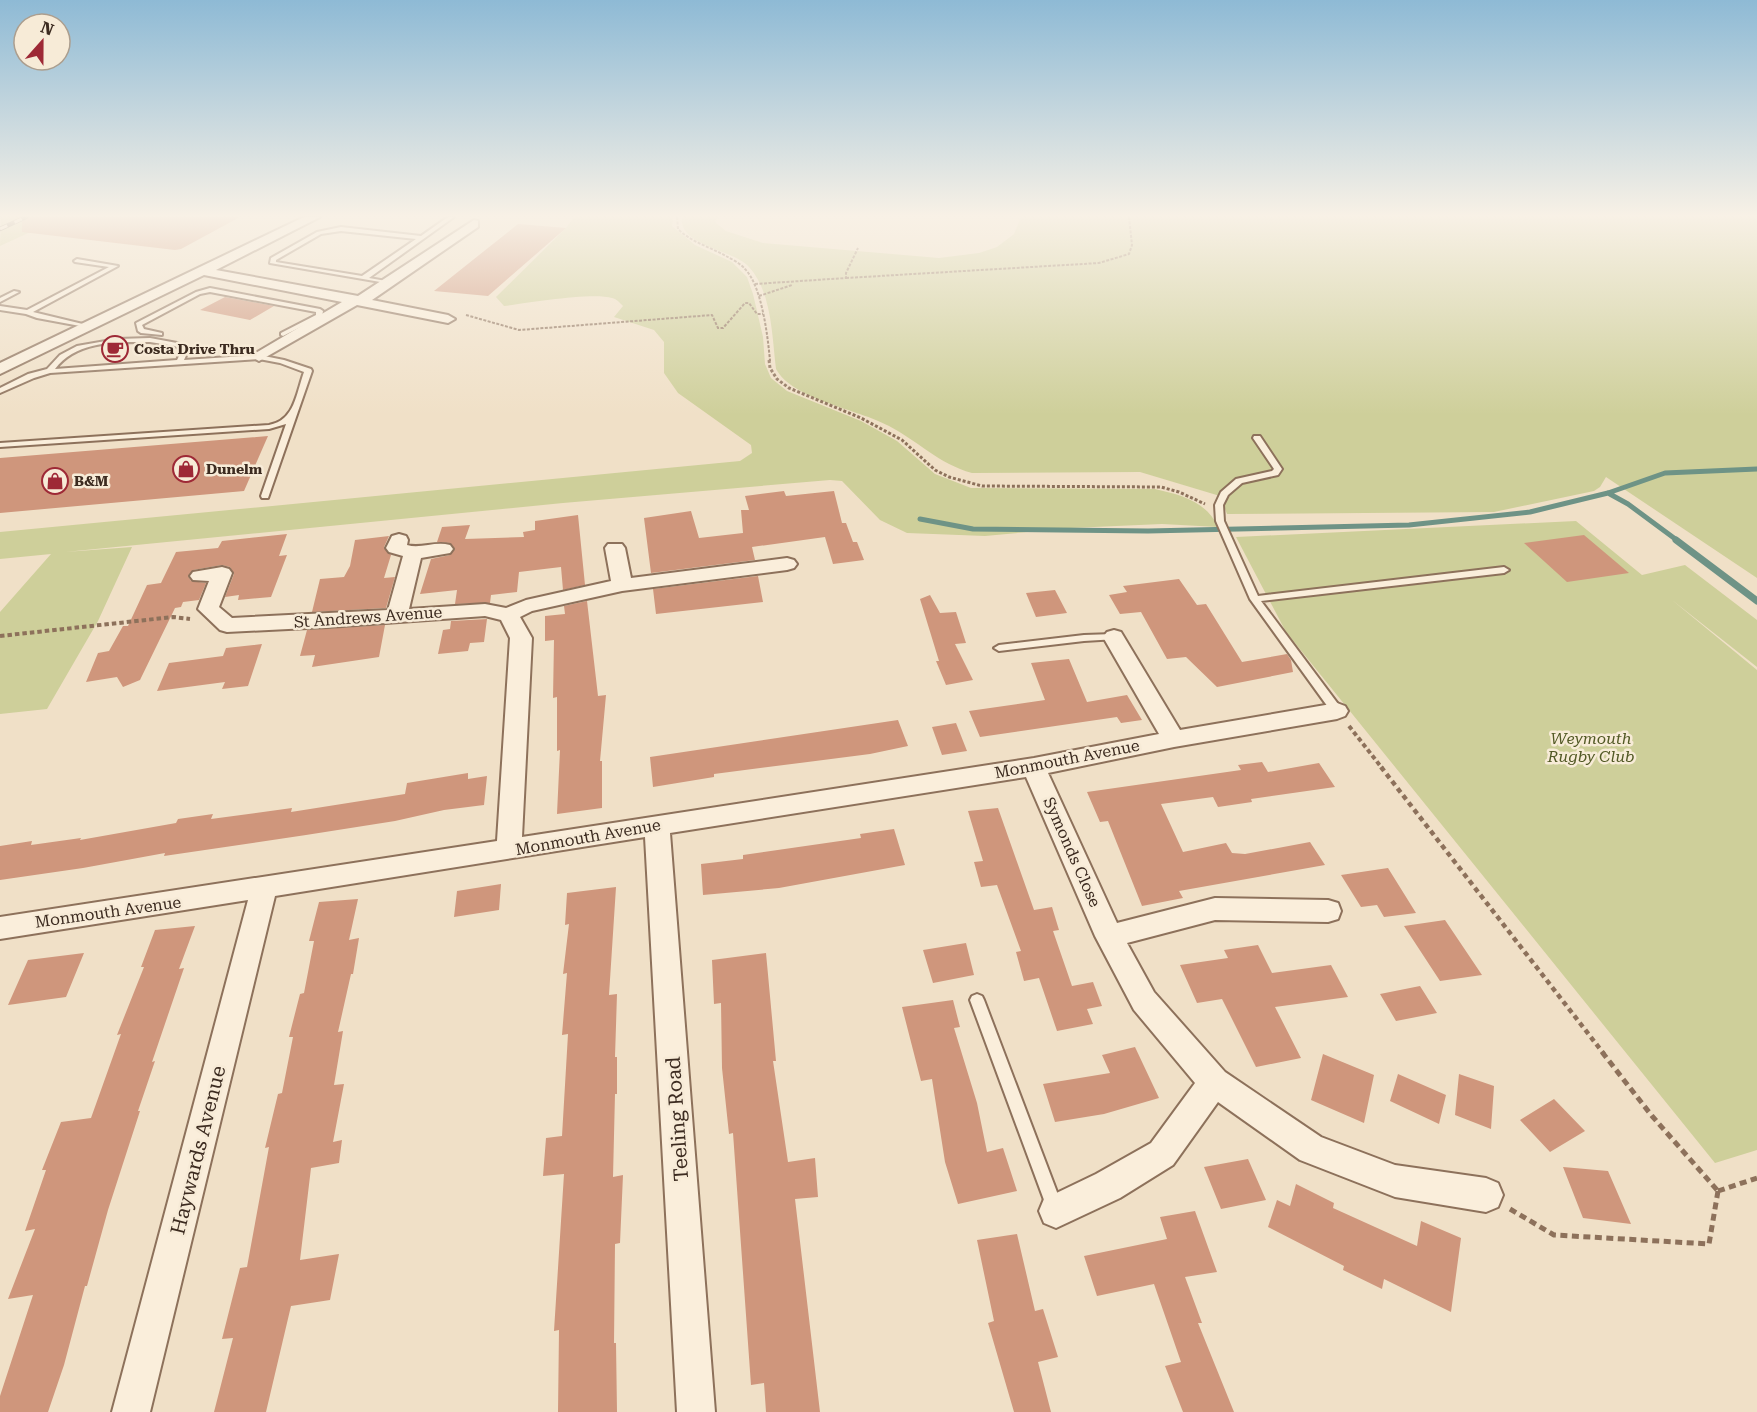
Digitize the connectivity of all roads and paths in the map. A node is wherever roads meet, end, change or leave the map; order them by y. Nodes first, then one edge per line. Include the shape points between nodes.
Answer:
1 (83, 283) edge
2 (178, 283) edge
3 (264, 283) edge
4 (390, 283) edge
5 (805, 283) edge
6 (755, 284) joint
7 (796, 284) junction
8 (16, 292) dead end
9 (759, 296) junction
10 (0, 300) edge
11 (358, 301) junction
12 (0, 308) edge
13 (28, 312) junction
14 (763, 314) junction
15 (448, 319) dead end
16 (628, 322) dead end
17 (89, 327) junction
18 (160, 334) dead end
19 (289, 335) junction
20 (258, 357) junction
21 (180, 362) junction
22 (0, 369) edge
23 (50, 371) junction
24 (0, 391) edge
25 (292, 417) junction
26 (1257, 438) dead end
27 (0, 446) edge
28 (265, 496) dead end
29 (1220, 520) junction
30 (615, 548) dead end
31 (443, 549) dead end
32 (787, 564) dead end
33 (1503, 570) dead end
34 (200, 576) dead end
35 (622, 585) junction
36 (1255, 599) junction
37 (397, 615) junction
38 (509, 615) junction
39 (227, 625) junction
40 (0, 636) edge
41 (1114, 637) joint
42 (999, 648) dead end
43 (1336, 711) junction
44 (1174, 739) junction
45 (1034, 767) junction
46 (657, 825) junction
47 (509, 850) junction
48 (264, 888) junction
49 (1328, 910) dead end
50 (0, 928) edge
51 (1109, 936) junction
52 (977, 1000) dead end
53 (1214, 1082) junction
54 (1757, 1178) edge
55 (1718, 1191) junction
56 (1486, 1196) joint
57 (1056, 1211) joint
58 (131, 1412) edge
59 (696, 1412) edge

1 - 13 lane
2 - 17 street
3 - 11 street
4 - 11 street
5 - 7 path
6 - 7 path
6 - 9 path
7 - 9 path
8 - 10 lane
9 - 14 path
11 - 15 street
11 - 19 street
12 - 13 lane
13 - 17 lane
14 - 16 path via 757,314 745,303 723,328 718,328 712,315
14 - 29 path via 770,368 777,379 789,388 883,429 949,477 982,486 1161,488 1209,506
17 - 22 street
18 - 19 lane via 139,329 138,324 201,292 213,291 321,312
19 - 20 street
20 - 21 lane
20 - 25 lane via 308,371
21 - 23 lane
21 - 23 lane via 186,349 180,345 151,340 98,343 62,355
23 - 24 lane
25 - 27 lane via 269,427
25 - 28 lane
26 - 29 lane via 1278,468 1275,473 1239,481 1224,494
29 - 36 lane
30 - 35 street
31 - 37 street via 406,547
32 - 35 street
33 - 36 lane
34 - 39 street via 222,573 208,609
35 - 38 street via 526,606
36 - 43 lane
37 - 38 street, St Andrews Avenue via 485,610
37 - 39 street, St Andrews Avenue
38 - 47 street via 521,638
39 - 40 path via 173,617
41 - 42 lane
41 - 44 street
43 - 44 street, Monmouth Avenue
43 - 55 path via 1652,1116
44 - 45 street, Monmouth Avenue
45 - 46 street, Monmouth Avenue
45 - 51 street, Symonds Close
46 - 47 street, Monmouth Avenue
46 - 59 street, Teeling Road
47 - 48 street, Monmouth Avenue
48 - 50 street, Monmouth Avenue
48 - 58 street, Haywards Avenue
49 - 51 street via 1215,909
51 - 53 street, Symonds Close via 1144,1001
52 - 57 lane
53 - 56 street, Symonds Close via 1311,1149 1395,1181
53 - 57 street via 1162,1154
54 - 55 path
55 - 56 path via 1709,1244 1554,1235

